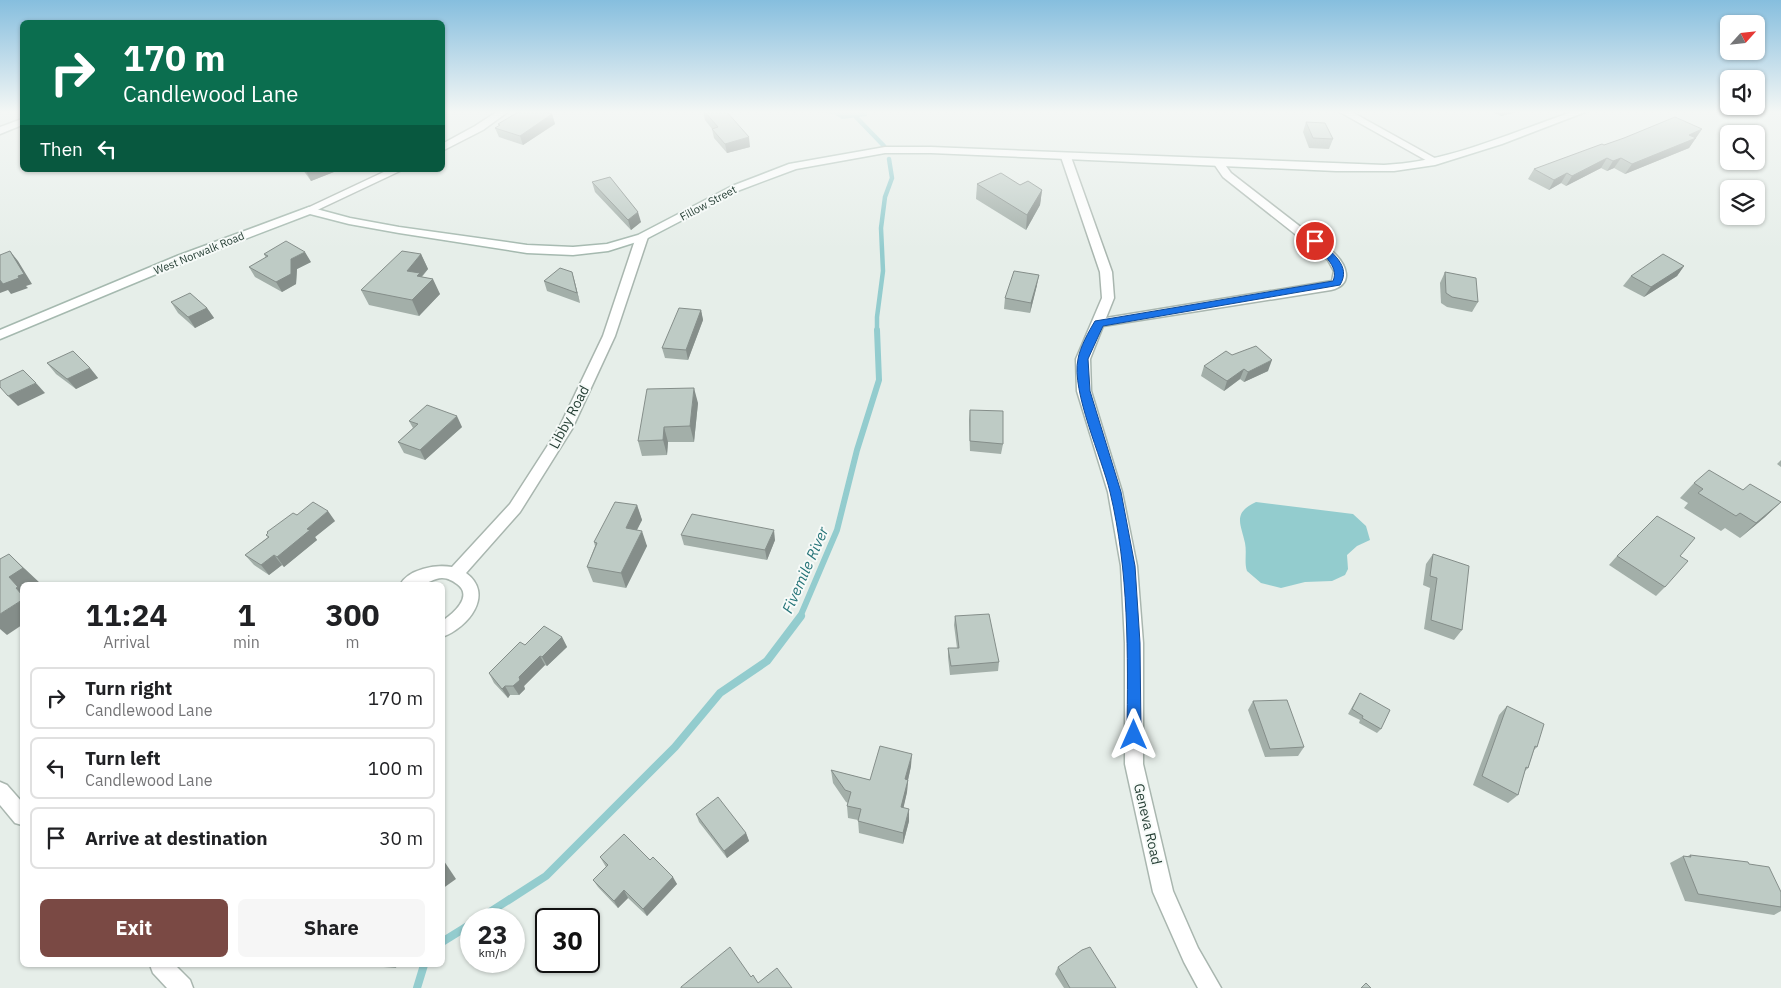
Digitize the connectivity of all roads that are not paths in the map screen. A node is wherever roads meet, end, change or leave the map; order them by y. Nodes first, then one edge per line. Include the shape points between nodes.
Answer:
1 (835, 157) edge
2 (1066, 157) edge
3 (1068, 157) edge
4 (1428, 157) edge
5 (1447, 157) edge
6 (1435, 161) junction
7 (1219, 164) junction
8 (393, 172) edge
9 (309, 210) junction
10 (642, 238) junction
11 (1099, 323) junction
12 (0, 335) edge
13 (455, 574) junction
14 (414, 582) edge
15 (445, 628) edge
16 (0, 791) edge
17 (20, 814) edge
18 (162, 967) edge
19 (182, 988) edge
20 (1210, 988) edge

1 - 10 street, Fillow Street via 758,178
2 - 11 street, Geneva Road via 1106,272 1108,298
3 - 7 street, Fillow Street
4 - 6 street
5 - 6 street, Fillow Street
6 - 7 street, Fillow Street via 1377,169
7 - 11 street via 1227,175 1329,254 1339,267 1337,283
8 - 9 street, West Norwalk Road
9 - 10 street, Fillow Street via 348,221 551,252 608,247
9 - 12 street, West Norwalk Road via 181,259
10 - 13 street, Libby Road via 609,336 566,429 515,508
11 - 20 street, Geneva Road via 1083,359 1084,391 1116,492 1128,566 1134,643 1134,764 1163,892 1191,955
13 - 14 street via 430,574
13 - 15 street via 468,582 472,597 465,613
16 - 17 street
18 - 19 street

